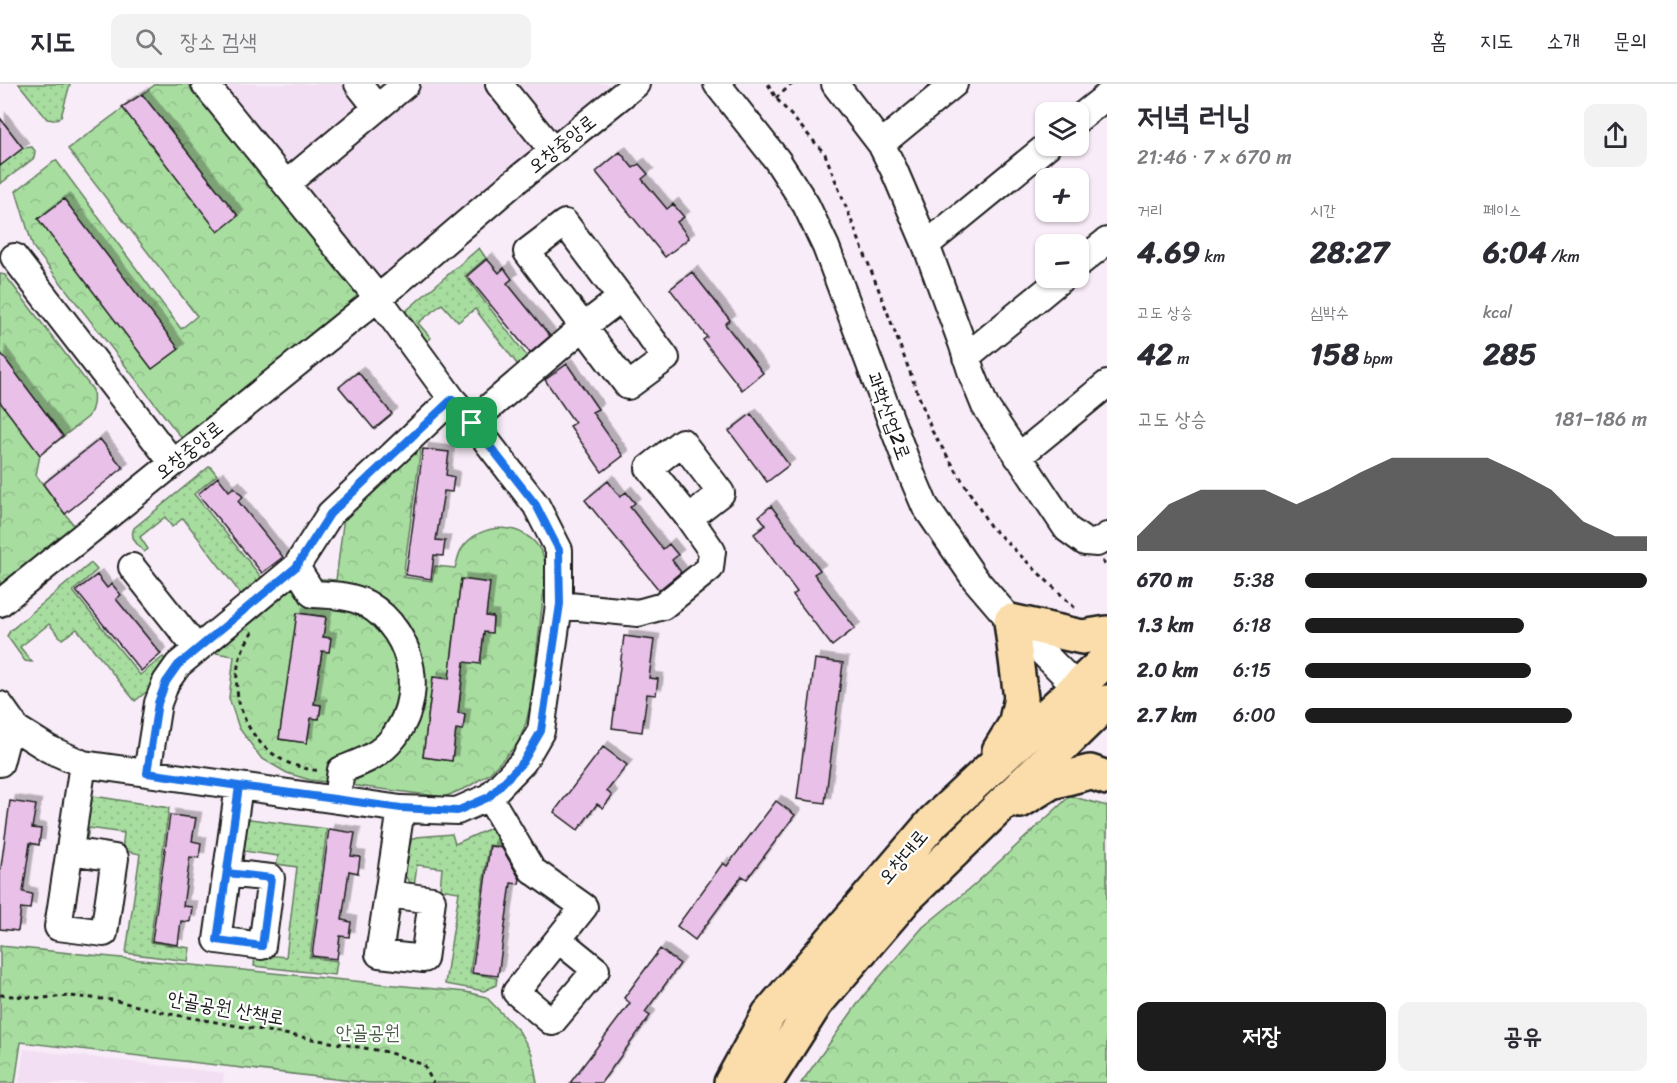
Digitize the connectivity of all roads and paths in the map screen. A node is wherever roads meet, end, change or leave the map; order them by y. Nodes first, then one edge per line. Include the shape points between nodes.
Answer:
1 (205, 84) edge
2 (358, 84) edge
3 (406, 84) edge
4 (499, 84) edge
5 (636, 84) edge
6 (717, 84) edge
7 (768, 84) edge
8 (792, 84) edge
9 (835, 84) edge
10 (954, 84) edge
11 (1103, 84) edge
12 (1107, 89) edge
13 (1107, 96) edge
14 (776, 98) junction
15 (377, 108) junction
16 (1089, 110) edge
17 (881, 144) junction
18 (553, 151) junction
19 (1035, 156) edge
20 (286, 184) junction
21 (1107, 241) edge
22 (926, 245) junction
23 (1089, 255) edge
24 (14, 257) dead end
25 (1050, 288) edge
26 (378, 298) junction
27 (621, 298) junction
28 (583, 327) junction
29 (966, 357) junction
30 (1107, 384) edge
31 (452, 399) junction
32 (472, 423) junction
33 (1018, 457) junction
34 (173, 463) junction
35 (689, 518) dead end
36 (1107, 536) edge
37 (132, 567) dead end
38 (296, 567) junction
39 (0, 603) edge
40 (560, 604) junction
41 (1078, 611) dead end
42 (1011, 621) junction
43 (257, 626) dead end
44 (1107, 633) edge
45 (197, 649) junction
46 (1107, 659) edge
47 (1098, 704) edge
48 (0, 705) edge
49 (16, 729) junction
50 (0, 763) edge
51 (83, 764) junction
52 (341, 770) junction
53 (147, 773) junction
54 (985, 773) junction
55 (1107, 778) edge
56 (239, 786) junction
57 (489, 797) junction
58 (337, 800) junction
59 (401, 808) junction
60 (984, 821) junction
61 (70, 851) dead end
62 (227, 873) dead end
63 (388, 894) dead end
64 (559, 940) dead end
65 (0, 995) edge
66 (433, 1083) edge
67 (731, 1083) edge
68 (765, 1083) edge

1 - 20 street
2 - 15 street
3 - 15 street
4 - 18 street
5 - 18 street, 오창중앙로
6 - 42 street, 과학산업2로 via 777,160 806,205 835,269 925,506 975,579
7 - 14 path
8 - 14 path
9 - 17 street
10 - 17 street
11 - 12 street
13 - 16 street
14 - 41 path via 825,154 932,431 990,526
15 - 20 street
17 - 22 street
18 - 26 street, 오창중앙로
19 - 22 street
20 - 26 street
21 - 23 street
22 - 29 street
24 - 34 street
25 - 29 street
26 - 31 street
26 - 34 street, 오창중앙로
27 - 28 street
27 - 28 street via 666,358 628,386
27 - 28 street via 565,223 527,252
28 - 32 street
29 - 33 street via 985,406
30 - 33 street
31 - 32 street
31 - 38 street via 330,514
32 - 40 street via 536,505 559,550
33 - 36 street via 1067,529 1084,542 1097,543
34 - 39 street, 오창중앙로
35 - 40 street via 712,551 710,568 663,606 638,613
37 - 45 street
38 - 45 street
38 - 52 street via 313,594 340,595 366,604 388,620 404,642 412,668 412,695 404,722 388,744 367,760
40 - 57 street via 541,731 523,762
42 - 44 main road via 1082,637
42 - 47 street, 과학산업2로
42 - 54 main road via 1021,698 1015,725
43 - 52 path via 246,641 237,668 237,697 246,724 263,746 286,763 313,771
45 - 53 street via 166,682 158,703
46 - 47 main road, 오창대로
47 - 54 main road, 오창대로
47 - 60 main road, 오창대로
48 - 49 street
49 - 50 street via 6,740
49 - 51 street
51 - 53 street
51 - 61 street
52 - 58 street
53 - 56 street
54 - 67 main road, 오창대로 via 934,821 769,1014
55 - 60 main road via 1090,772 1052,782
56 - 58 street
56 - 62 street
57 - 59 street via 457,811
57 - 64 street via 532,870 584,908
58 - 59 street
59 - 63 street
60 - 68 main road, 오창대로 via 906,898 842,971 816,1003
65 - 66 path, 안골공원 산책로 via 113,1000 377,1051 424,1065

